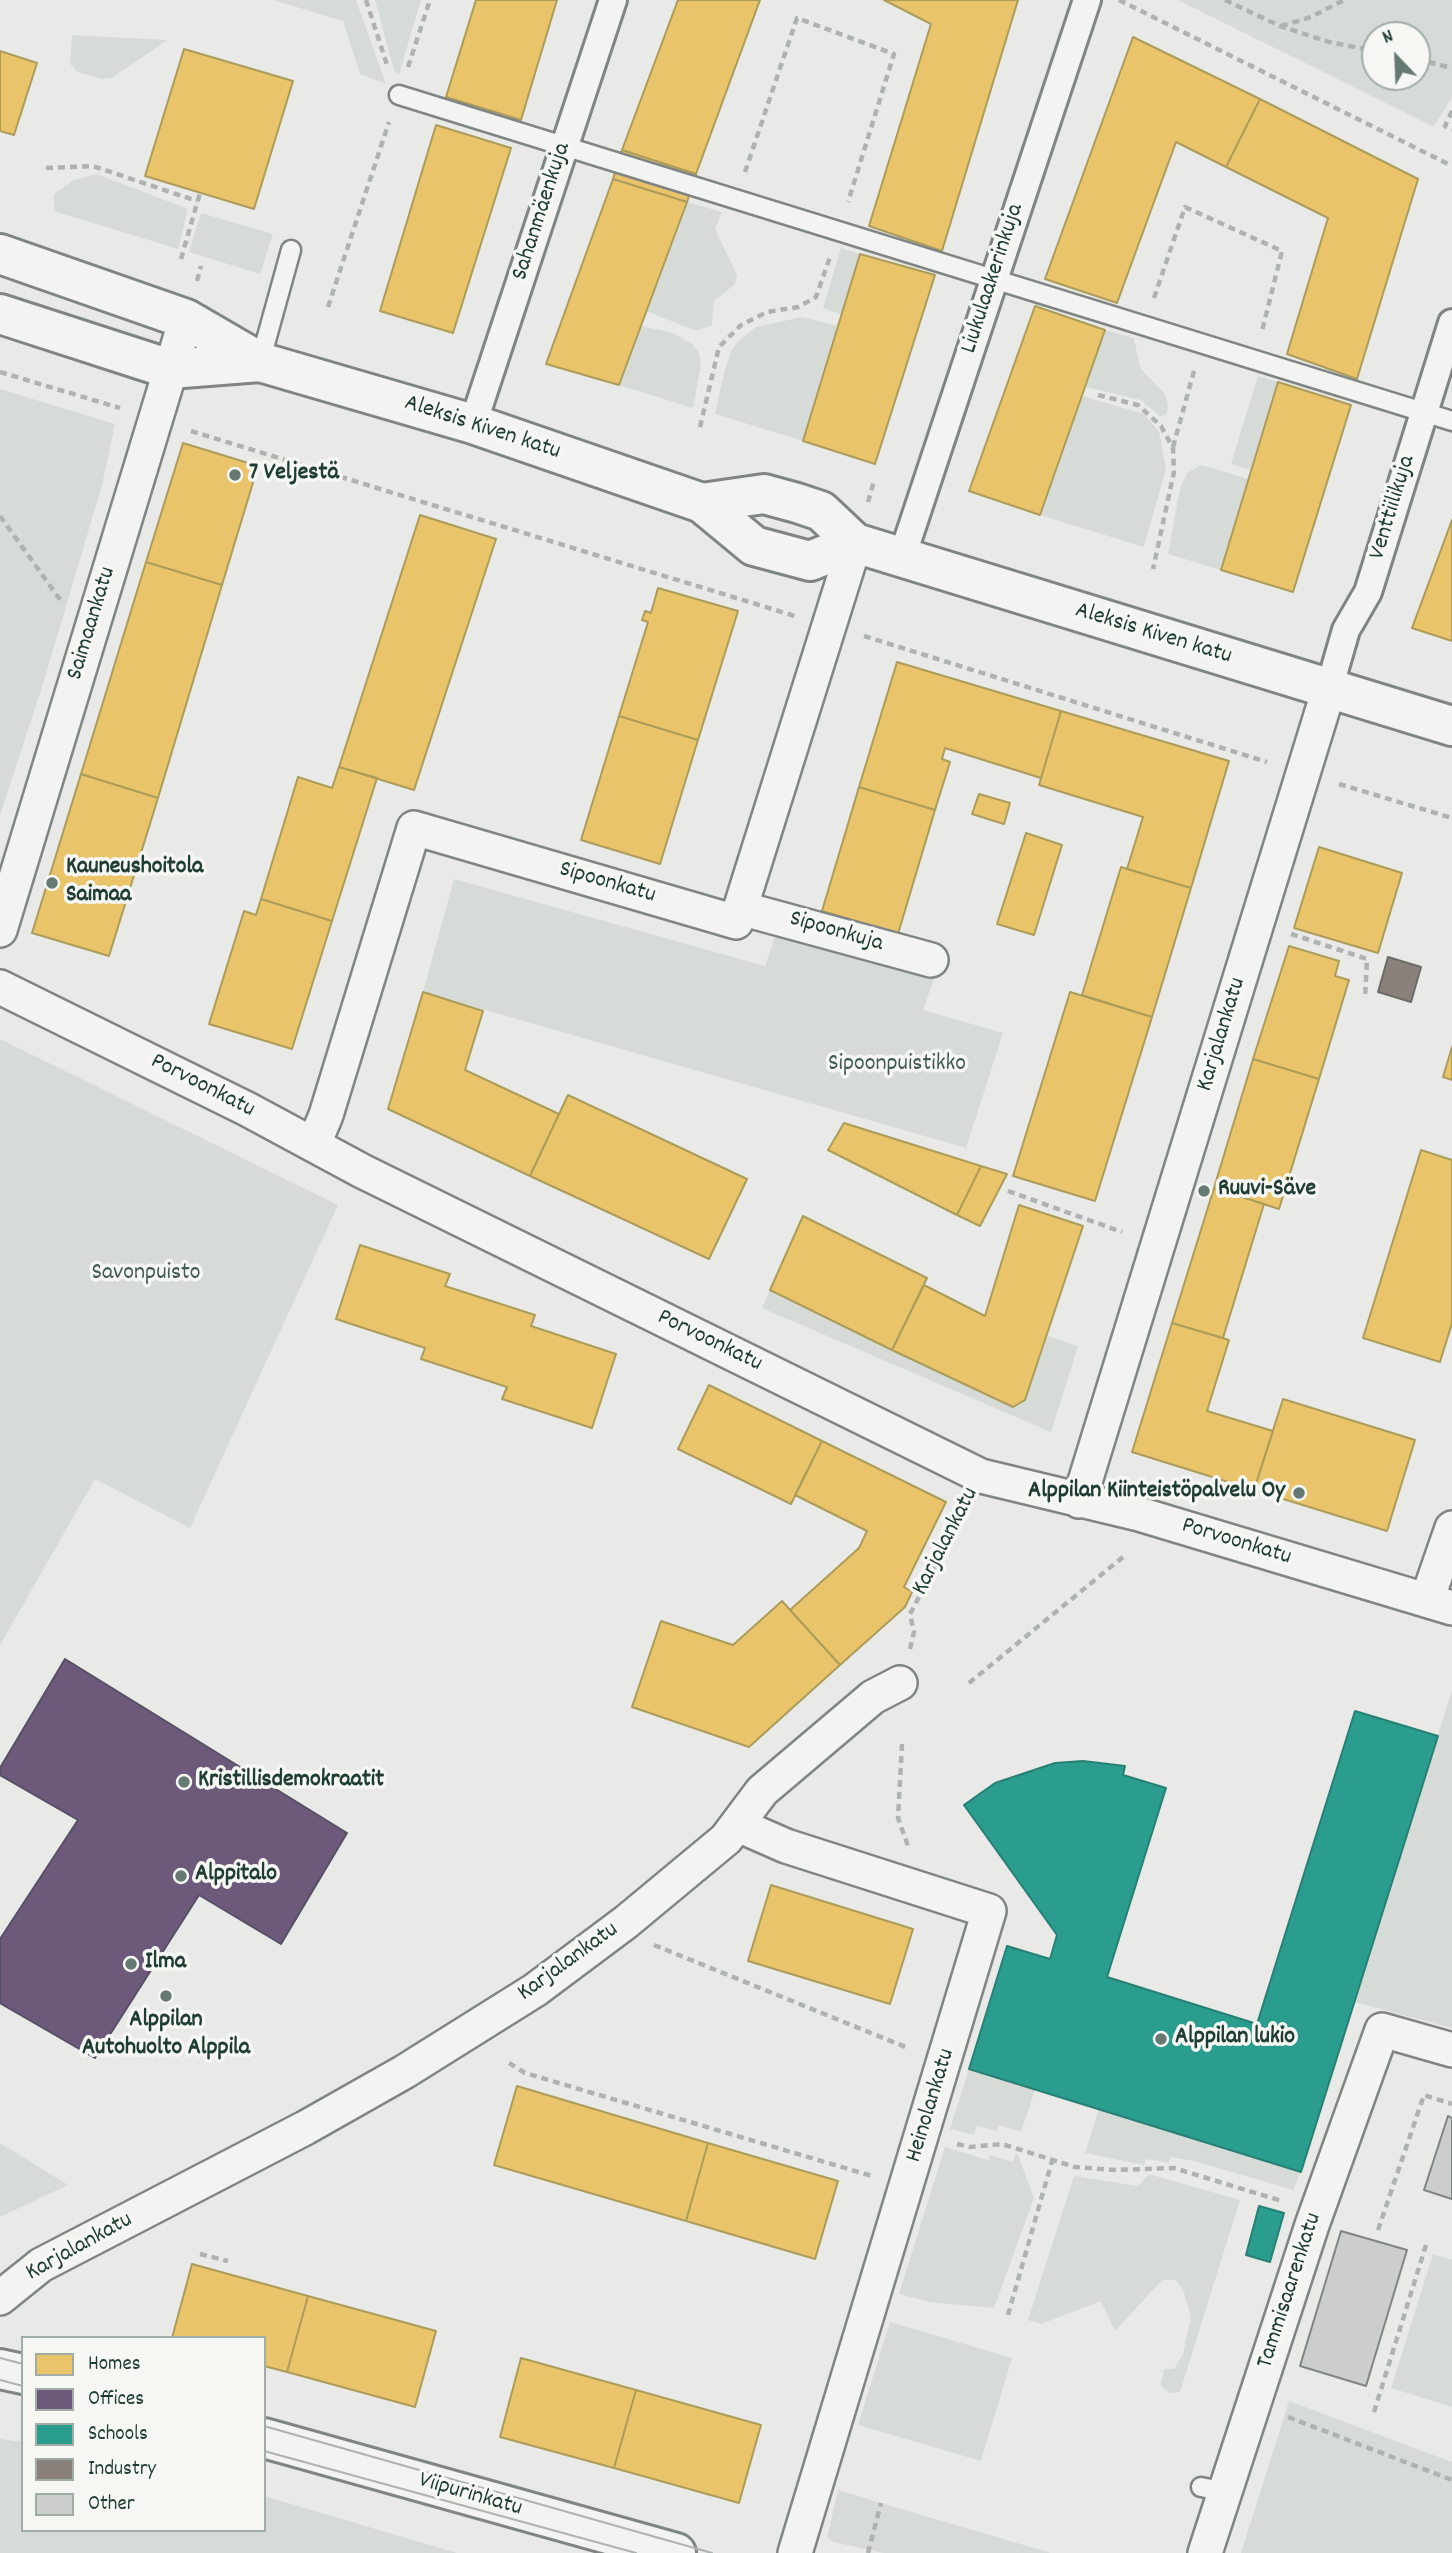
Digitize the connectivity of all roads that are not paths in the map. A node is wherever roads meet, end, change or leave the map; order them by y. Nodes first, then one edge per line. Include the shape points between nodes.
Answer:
1 (613, 0) edge
2 (1087, 0) edge
3 (398, 95) road end
4 (565, 144) junction
5 (291, 250) dead end
6 (0, 254) edge
7 (994, 279) junction
8 (0, 314) edge
9 (186, 319) junction
10 (1452, 323) edge
11 (260, 362) junction
12 (170, 369) junction
13 (1424, 413) junction
14 (1452, 421) edge
15 (473, 424) junction
16 (702, 503) junction
17 (855, 543) junction
18 (902, 557) junction
19 (1329, 690) junction
20 (1452, 726) edge
21 (740, 908) junction
22 (0, 930) edge
23 (931, 960) dead end
24 (0, 987) edge
25 (314, 1144) junction
26 (1079, 1501) junction
27 (1452, 1528) edge
28 (1440, 1604) edge
29 (900, 1682) road end
30 (738, 1825) junction
31 (1452, 2050) edge
32 (0, 2298) edge
33 (0, 2369) edge
34 (21, 2374) edge
35 (266, 2439) edge
36 (676, 2553) edge
37 (795, 2553) edge
38 (1205, 2553) edge

1 - 4 street, Sahanmäenkuja
2 - 7 street, Liukulaakerinkuja
3 - 4 lane
4 - 7 lane via 842,222
4 - 15 street, Sahanmäenkuja
5 - 11 lane
6 - 9 main road, Aleksis Kiven katu
7 - 13 lane
7 - 18 street, Liukulaakerinkuja
8 - 12 main road, Aleksis Kiven katu
9 - 11 main road, Aleksis Kiven katu
9 - 12 street, Saimaankatu
10 - 13 street, Venttiilikuja
11 - 12 main road, Aleksis Kiven katu
11 - 15 main road, Aleksis Kiven katu
12 - 22 street, Saimaankatu
13 - 14 lane
13 - 19 street, Venttiilikuja via 1368,592 1346,630
15 - 16 main road, Aleksis Kiven katu
16 - 17 main road, Aleksis Kiven katu via 764,494 821,511
16 - 17 main road, Aleksis Kiven katu via 754,546 810,561
17 - 18 main road, Aleksis Kiven katu
17 - 21 street
18 - 19 main road, Aleksis Kiven katu
19 - 20 main road, Aleksis Kiven katu
19 - 26 street, Karjalankatu
21 - 23 street, Sipoonkuja
21 - 25 street, Sipoonkatu via 736,922 414,828
24 - 25 street, Porvoonkatu
25 - 26 street, Porvoonkatu via 981,1476
26 - 28 street, Porvoonkatu via 1139,1514
27 - 28 street
29 - 30 street, Karjalankatu via 873,1697 762,1791
30 - 32 street, Karjalankatu via 626,1922 535,1990 404,2073 41,2265
30 - 37 street, Heinolankatu via 786,1846 989,1911
31 - 38 street, Tammisaarenkatu via 1381,2030 1255,2402 1213,2489
33 - 34 main road
35 - 36 main road, Viipurinkatu

